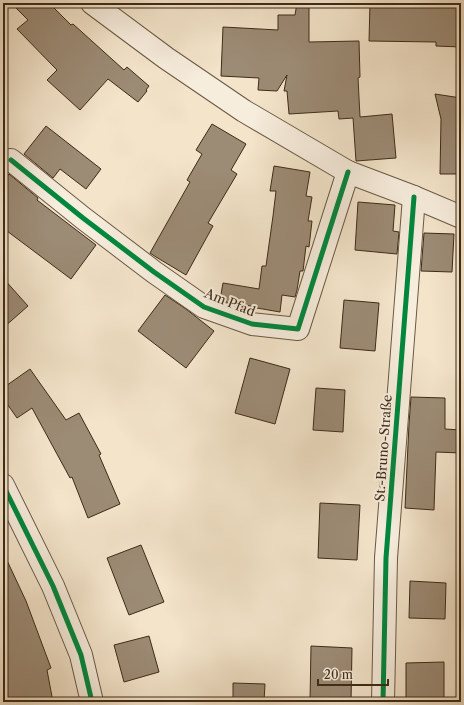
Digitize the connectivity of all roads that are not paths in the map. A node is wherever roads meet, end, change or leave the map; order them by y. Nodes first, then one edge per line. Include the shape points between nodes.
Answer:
1 (92, 3) edge
2 (11, 160) dead end
3 (348, 172) junction
4 (414, 197) junction
5 (461, 217) edge
6 (4, 490) edge
7 (92, 702) edge
8 (383, 702) edge

1 - 3 street via 244,111
2 - 3 street, Am Pfad via 83,218 204,307 252,324 298,329
3 - 4 street
4 - 5 street
4 - 8 street, St.-Bruno-Straße via 386,558
6 - 7 street via 54,586 81,655

